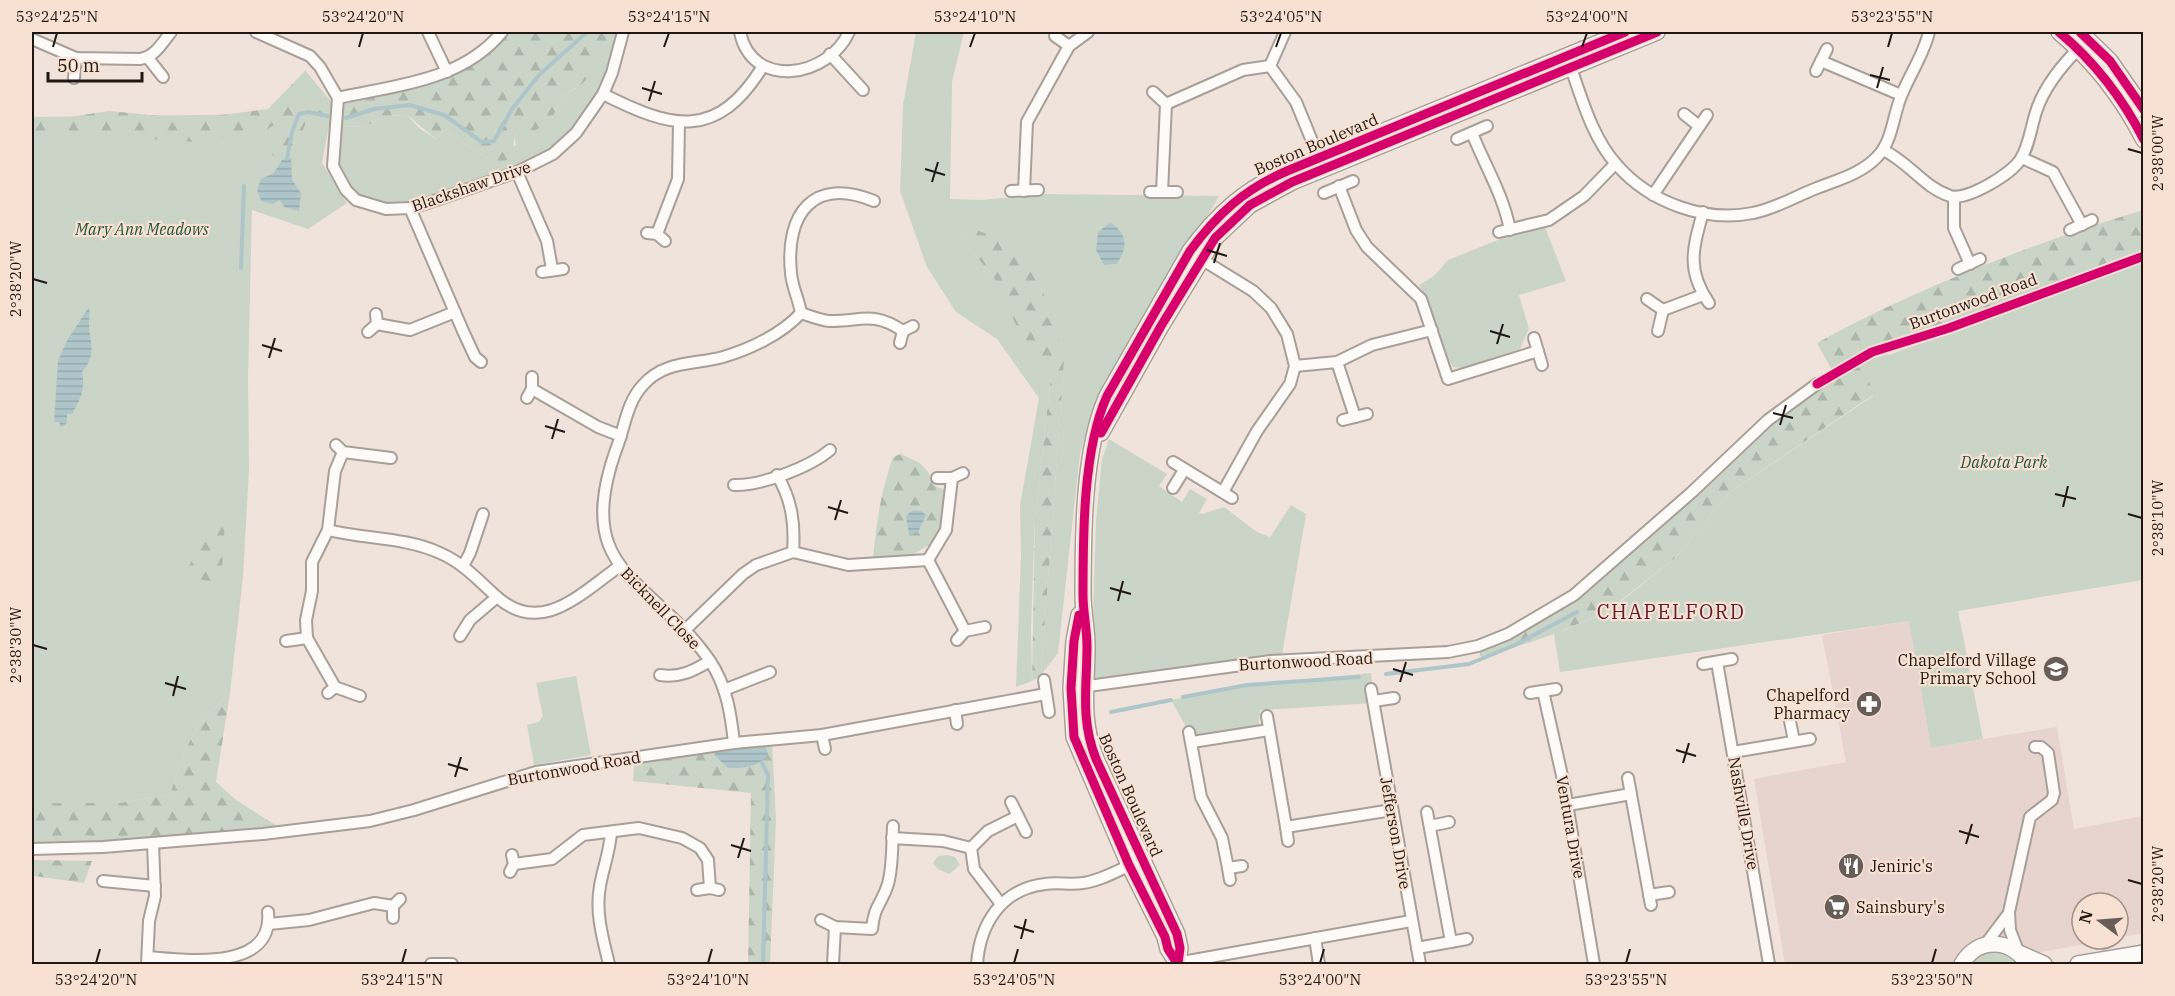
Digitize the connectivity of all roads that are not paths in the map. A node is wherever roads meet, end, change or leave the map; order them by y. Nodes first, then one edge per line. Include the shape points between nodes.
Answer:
1 (171, 32) edge
2 (256, 32) edge
3 (428, 32) edge
4 (502, 32) edge
5 (623, 32) edge
6 (740, 32) edge
7 (849, 32) edge
8 (1088, 32) edge
9 (1285, 32) edge
10 (1624, 32) edge
11 (1657, 32) edge
12 (1929, 32) edge
13 (2060, 32) edge
14 (1056, 36) dead end
15 (32, 39) edge
16 (1608, 40) edge
17 (2083, 40) edge
18 (1069, 46) junction
19 (1827, 49) dead end
20 (830, 54) junction
21 (76, 58) junction
22 (148, 58) junction
23 (1568, 61) junction
24 (763, 66) junction
25 (1270, 66) junction
26 (447, 72) junction
27 (163, 77) dead end
28 (74, 78) dead end
29 (863, 90) dead end
30 (1153, 92) dead end
31 (603, 94) junction
32 (1901, 95) junction
33 (338, 98) junction
34 (1166, 104) junction
35 (2140, 110) edge
36 (1684, 114) dead end
37 (1707, 114) dead end
38 (680, 123) junction
39 (1487, 126) dead end
40 (1699, 126) junction
41 (1472, 133) junction
42 (1457, 139) dead end
43 (2144, 140) edge
44 (1883, 150) junction
45 (2022, 158) junction
46 (1321, 164) junction
47 (1615, 164) junction
48 (517, 172) junction
49 (1353, 181) dead end
50 (1339, 186) junction
51 (1011, 190) dead end
52 (1024, 190) junction
53 (1038, 190) dead end
54 (1150, 192) dead end
55 (1162, 192) junction
56 (1177, 192) dead end
57 (1324, 193) dead end
58 (1653, 195) junction
59 (1954, 197) junction
60 (875, 202) dead end
61 (410, 208) junction
62 (1703, 212) junction
63 (2070, 230) dead end
64 (656, 236) dead end
65 (1195, 254) junction
66 (1958, 269) dead end
67 (552, 270) dead end
68 (1647, 299) dead end
69 (1663, 310) junction
70 (455, 312) junction
71 (801, 313) junction
72 (1432, 330) junction
73 (1658, 331) dead end
74 (368, 332) dead end
75 (1534, 338) dead end
76 (900, 343) dead end
77 (1538, 351) junction
78 (1337, 362) junction
79 (481, 363) dead end
80 (1542, 365) dead end
81 (1295, 366) junction
82 (532, 377) dead end
83 (1817, 384) dead end
84 (1367, 414) dead end
85 (1355, 417) junction
86 (1343, 420) dead end
87 (621, 436) junction
88 (830, 450) dead end
89 (390, 458) dead end
90 (1173, 462) dead end
91 (1184, 470) junction
92 (963, 473) dead end
93 (777, 475) junction
94 (937, 478) dead end
95 (952, 478) junction
96 (734, 485) dead end
97 (1173, 488) dead end
98 (484, 513) dead end
99 (328, 530) junction
100 (793, 552) junction
101 (928, 560) junction
102 (463, 566) junction
103 (620, 566) junction
104 (497, 597) junction
105 (984, 627) dead end
106 (684, 631) junction
107 (965, 631) junction
108 (460, 636) dead end
109 (307, 638) junction
110 (957, 639) dead end
111 (286, 641) dead end
112 (1732, 659) dead end
113 (710, 661) junction
114 (1717, 662) junction
115 (1703, 664) dead end
116 (770, 672) dead end
117 (660, 675) dead end
118 (1044, 680) dead end
119 (1078, 688) junction
120 (1371, 688) dead end
121 (724, 690) junction
122 (1556, 690) dead end
123 (1543, 691) junction
124 (1530, 693) dead end
125 (1046, 694) junction
126 (360, 696) dead end
127 (1394, 698) dead end
128 (1374, 701) junction
129 (955, 710) junction
130 (1049, 712) dead end
131 (1266, 716) dead end
132 (1790, 721) dead end
133 (957, 724) dead end
134 (1269, 730) junction
135 (822, 735) junction
136 (1810, 739) dead end
137 (1794, 741) junction
138 (734, 743) junction
139 (2035, 747) dead end
140 (825, 749) dead end
141 (1733, 752) junction
142 (1629, 778) dead end
143 (1631, 794) junction
144 (1011, 802) dead end
145 (1568, 805) junction
146 (1392, 810) junction
147 (1427, 812) dead end
148 (1018, 816) junction
149 (1449, 822) dead end
150 (893, 825) dead end
151 (1430, 826) junction
152 (1286, 827) junction
153 (611, 832) junction
154 (1026, 832) dead end
155 (892, 838) junction
156 (1288, 841) dead end
157 (153, 843) junction
158 (971, 848) junction
159 (32, 849) edge
160 (1136, 862) junction
161 (512, 864) dead end
162 (1242, 866) dead end
163 (1228, 867) junction
164 (1230, 880) dead end
165 (103, 881) dead end
166 (155, 886) junction
167 (697, 890) dead end
168 (1669, 892) dead end
169 (1001, 904) junction
170 (268, 912) dead end
171 (2009, 912) junction
172 (393, 918) dead end
173 (821, 920) dead end
174 (1411, 921) junction
175 (269, 924) junction
176 (835, 927) junction
177 (1315, 938) junction
178 (1467, 939) dead end
179 (1451, 942) junction
180 (1985, 945) junction
181 (1417, 948) junction
182 (2144, 953) edge
183 (2021, 956) edge
184 (147, 961) edge
185 (431, 964) edge
186 (452, 964) edge
187 (609, 964) edge
188 (833, 964) edge
189 (977, 964) edge
190 (1178, 964) edge
191 (1319, 964) edge
192 (1420, 964) edge
193 (1594, 964) edge
194 (1769, 964) edge
195 (1962, 964) edge
196 (2044, 964) edge
197 (2078, 964) edge

1 - 22 street
2 - 33 street via 310,56
3 - 26 street
4 - 26 street via 477,56
5 - 31 street, Blackshaw Drive
6 - 24 street via 744,45
7 - 20 street
8 - 18 street
9 - 25 street
10 - 16 street, Boston Boulevard
11 - 16 street, Boston Boulevard
12 - 32 street via 1926,47
13 - 17 street
14 - 18 street
15 - 21 street
16 - 23 street, Boston Boulevard
17 - 35 street via 2116,69
17 - 45 street via 2049,84
18 - 52 street via 1027,122
19 - 32 street via 1818,66
20 - 24 street via 804,70 784,72
20 - 29 street
21 - 22 street
21 - 28 street
22 - 27 street
23 - 46 street, Boston Boulevard
23 - 47 street via 1595,130
24 - 38 street via 732,105 708,118
25 - 34 street via 1243,70
25 - 46 street via 1299,108
26 - 33 street
30 - 34 street
31 - 38 street via 657,119
31 - 48 street, Blackshaw Drive via 561,148
32 - 44 street
33 - 61 street, Blackshaw Drive via 333,166 346,190 356,200 371,206
34 - 55 street
35 - 43 street
36 - 40 street
37 - 40 street
38 - 64 street via 678,179
39 - 41 street
40 - 58 street
41 - 42 street
41 - 47 street via 1498,186 1505,231 1549,220 1584,196
44 - 59 street via 1931,189
44 - 62 street via 1861,170 1765,210 1734,215
45 - 59 street via 2011,172 1992,183
45 - 63 street via 2053,172 2087,222
46 - 65 street, Boston Boulevard via 1263,181 1242,194 1206,229
47 - 58 street
48 - 61 street, Blackshaw Drive
48 - 67 street via 548,241
49 - 50 street
50 - 57 street
50 - 72 street via 1356,230 1367,247 1421,298
51 - 52 street
52 - 53 street
54 - 55 street
55 - 56 street
58 - 62 street via 1676,206
59 - 66 street via 1954,228 1975,262
60 - 71 street via 850,193 830,192 802,211 793,233 790,259
61 - 70 street
62 - 69 street via 1693,270 1706,299
65 - 81 street via 1253,291 1271,308 1287,334
65 - 119 street, Boston Boulevard via 1107,396 1097,419 1090,460 1083,596 1074,641
68 - 69 street
69 - 73 street
70 - 74 street via 410,330 376,319
70 - 79 street
71 - 76 street via 827,321 866,317 908,328
71 - 87 street, Bicknell Close via 780,332 733,354 673,365 656,373 635,395
72 - 77 street via 1448,379
72 - 78 street via 1372,345
75 - 77 street
77 - 80 street
78 - 81 street
78 - 85 street
81 - 91 street via 1290,384 1257,431 1227,495
82 - 87 street via 530,394
83 - 119 street, Burtonwood Road via 1768,420 1595,578 1508,634 1448,652 1271,661
84 - 85 street
85 - 86 street
87 - 103 street, Bicknell Close via 604,486 602,510 607,540
88 - 93 street via 814,461
89 - 99 street via 339,448
90 - 91 street
91 - 97 street
92 - 95 street
93 - 96 street via 752,484
93 - 100 street via 794,520
94 - 95 street
95 - 101 street via 946,530
98 - 102 street
99 - 102 street via 414,544
99 - 109 street via 312,562
100 - 101 street via 848,565
100 - 106 street via 756,565 743,574
101 - 107 street
102 - 104 street
103 - 104 street via 547,613 519,611
103 - 106 street, Bicknell Close
104 - 108 street via 470,620
105 - 107 street
106 - 113 street, Bicknell Close
107 - 110 street
109 - 111 street
109 - 126 street via 331,690
112 - 114 street
113 - 117 street via 683,674
113 - 121 street, Bicknell Close
114 - 115 street
114 - 141 street, Nashville Drive
116 - 121 street
118 - 125 street
119 - 160 street, Boston Boulevard via 1071,713 1076,743
120 - 128 street, Jefferson Drive
121 - 138 street, Bicknell Close
122 - 123 street
123 - 124 street
123 - 145 street, Ventura Drive
125 - 129 street, Burtonwood Road
125 - 130 street
127 - 128 street
128 - 146 street, Jefferson Drive
129 - 133 street
129 - 135 street, Burtonwood Road
131 - 134 street
132 - 137 street
134 - 152 street
134 - 163 street via 1190,737 1201,797 1222,838
135 - 138 street, Burtonwood Road
135 - 140 street
136 - 137 street
137 - 141 street
138 - 157 street, Burtonwood Road via 537,772 370,821
139 - 171 street via 2048,753 2054,793 2052,800 2030,817
141 - 194 street, Nashville Drive
142 - 143 street
143 - 145 street
143 - 168 street via 1650,900
144 - 148 street
145 - 193 street, Ventura Drive
146 - 152 street
146 - 174 street, Jefferson Drive
147 - 151 street
148 - 154 street
148 - 158 street via 988,831
149 - 151 street
150 - 155 street
151 - 179 street
152 - 156 street
153 - 161 street via 579,837 552,859
153 - 167 street via 639,828 695,844 708,860 714,889
153 - 187 street via 598,910
155 - 158 street via 943,841
155 - 176 street via 888,885 873,911 872,929
157 - 159 street, Burtonwood Road
157 - 166 street
158 - 169 street via 974,869
160 - 169 street via 1085,883 1034,885
160 - 190 street, Boston Boulevard via 1168,949
162 - 163 street
163 - 164 street
165 - 166 street
166 - 184 street
169 - 189 street via 983,930
170 - 175 street
171 - 180 street
171 - 183 street via 2010,930
172 - 175 street via 397,903 374,903 309,920
173 - 176 street
174 - 177 street
174 - 181 street, Jefferson Drive
175 - 184 street via 260,944 239,957
176 - 188 street
177 - 190 street
177 - 191 street
178 - 179 street
179 - 181 street
180 - 183 street via 1996,943
180 - 195 street via 1974,950
181 - 192 street, Jefferson Drive
182 - 197 street
183 - 196 street
185 - 186 street

